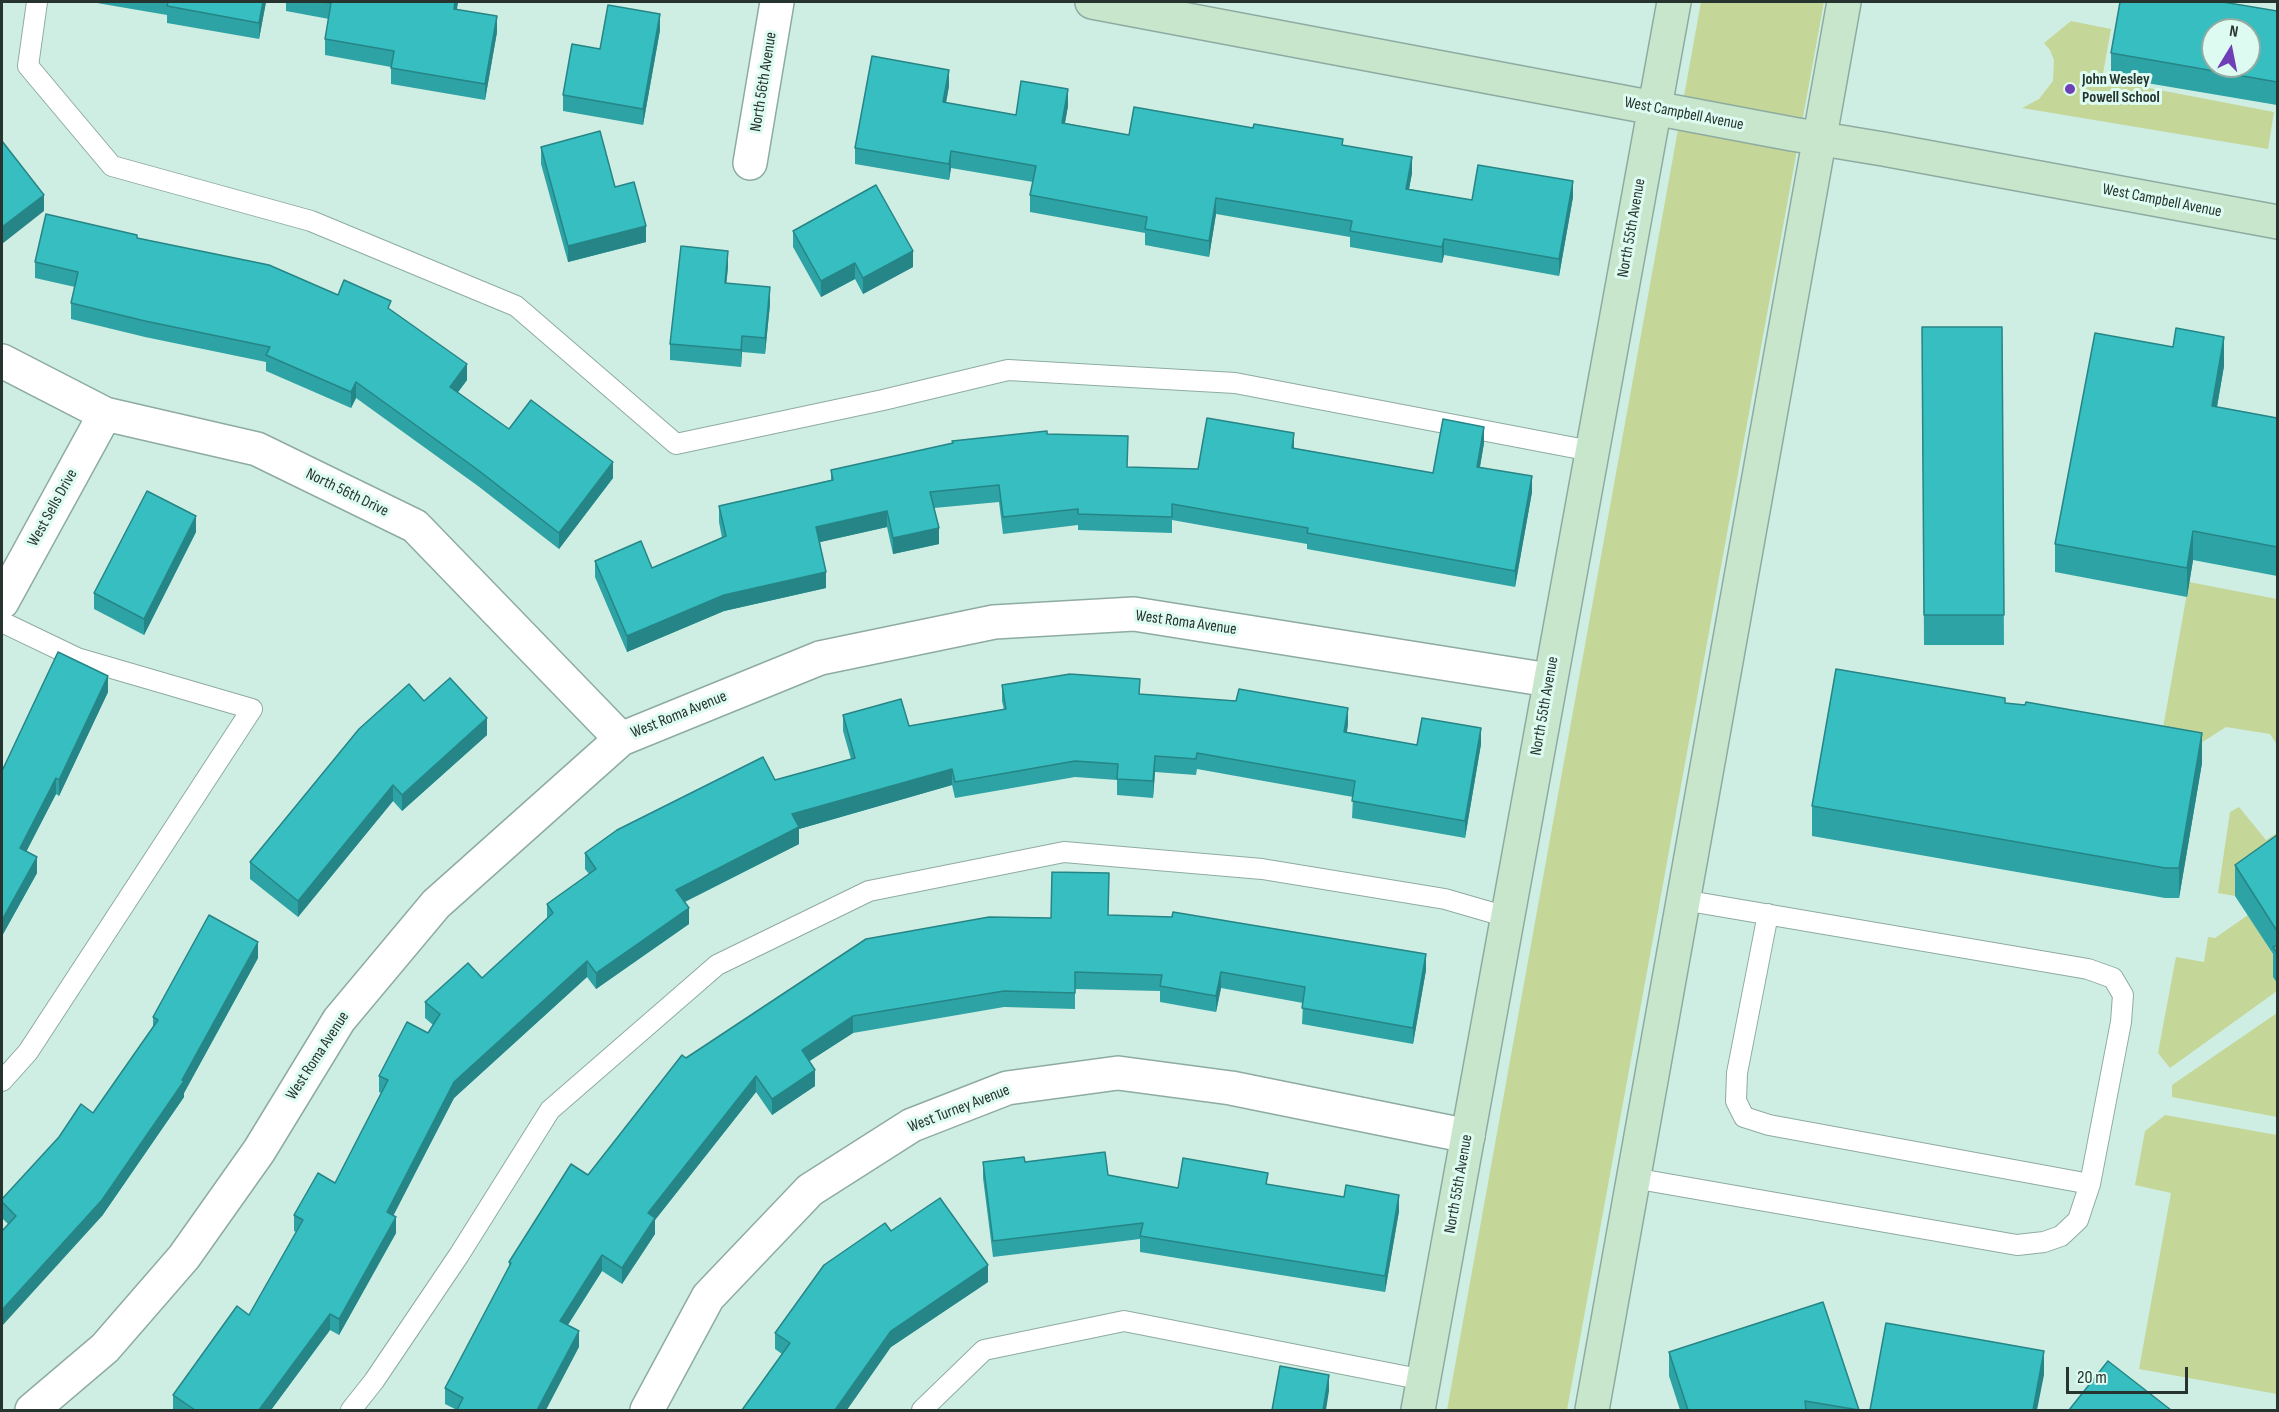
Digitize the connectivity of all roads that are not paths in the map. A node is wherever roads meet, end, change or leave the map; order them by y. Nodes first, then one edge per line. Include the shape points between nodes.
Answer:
1 (37, 2) edge
2 (777, 2) edge
3 (1092, 2) edge
4 (1674, 2) edge
5 (1844, 2) edge
6 (1654, 108) junction
7 (1818, 138) junction
8 (750, 163) dead end
9 (2277, 222) edge
10 (2, 361) edge
11 (105, 414) junction
12 (1591, 451) junction
13 (2, 602) edge
14 (2, 622) edge
15 (1549, 680) junction
16 (621, 739) junction
17 (1683, 900) junction
18 (1768, 914) junction
19 (1507, 917) junction
20 (2, 1081) edge
21 (1468, 1136) junction
22 (1633, 1178) junction
23 (2090, 1184) junction
24 (1421, 1395) edge
25 (32, 1410) edge
26 (351, 1410) edge
27 (647, 1410) edge
28 (922, 1410) edge
29 (1592, 1410) edge

1 - 12 lane via 28,66 112,166 311,220 516,306 676,444 1008,370 1235,383
2 - 8 street, North 56th Avenue
3 - 6 street, West Campbell Avenue
4 - 6 street, North 55th Avenue
5 - 7 street
6 - 7 street, West Campbell Avenue
6 - 12 street, North 55th Avenue
7 - 9 street, West Campbell Avenue
7 - 17 street
10 - 11 street, North 56th Drive
11 - 13 street, West Sells Drive
11 - 16 street, North 56th Drive via 257,448 415,526
12 - 15 street, North 55th Avenue
14 - 20 lane via 76,658 252,709 28,1052
15 - 16 street, West Roma Avenue via 1134,614 1006,621 820,658
15 - 19 street, North 55th Avenue
16 - 25 street, West Roma Avenue via 436,904 339,1020 259,1151 184,1257 105,1348
17 - 18 lane
17 - 22 street
18 - 23 lane via 1737,1073 1736,1101 1744,1117 1769,1125
18 - 23 lane via 2088,969 2113,978 2123,995 2121,1022
19 - 21 street, North 55th Avenue
19 - 26 lane via 1445,899 1262,869 1064,852 869,891 717,965 550,1110 459,1255
21 - 24 street, North 55th Avenue
21 - 27 street, West Turney Avenue via 1231,1088 1118,1073 1007,1088 912,1125 810,1190 708,1297
22 - 23 lane via 2017,1245 2061,1236 2078,1220
22 - 29 street
24 - 28 lane via 1124,1321 984,1350

